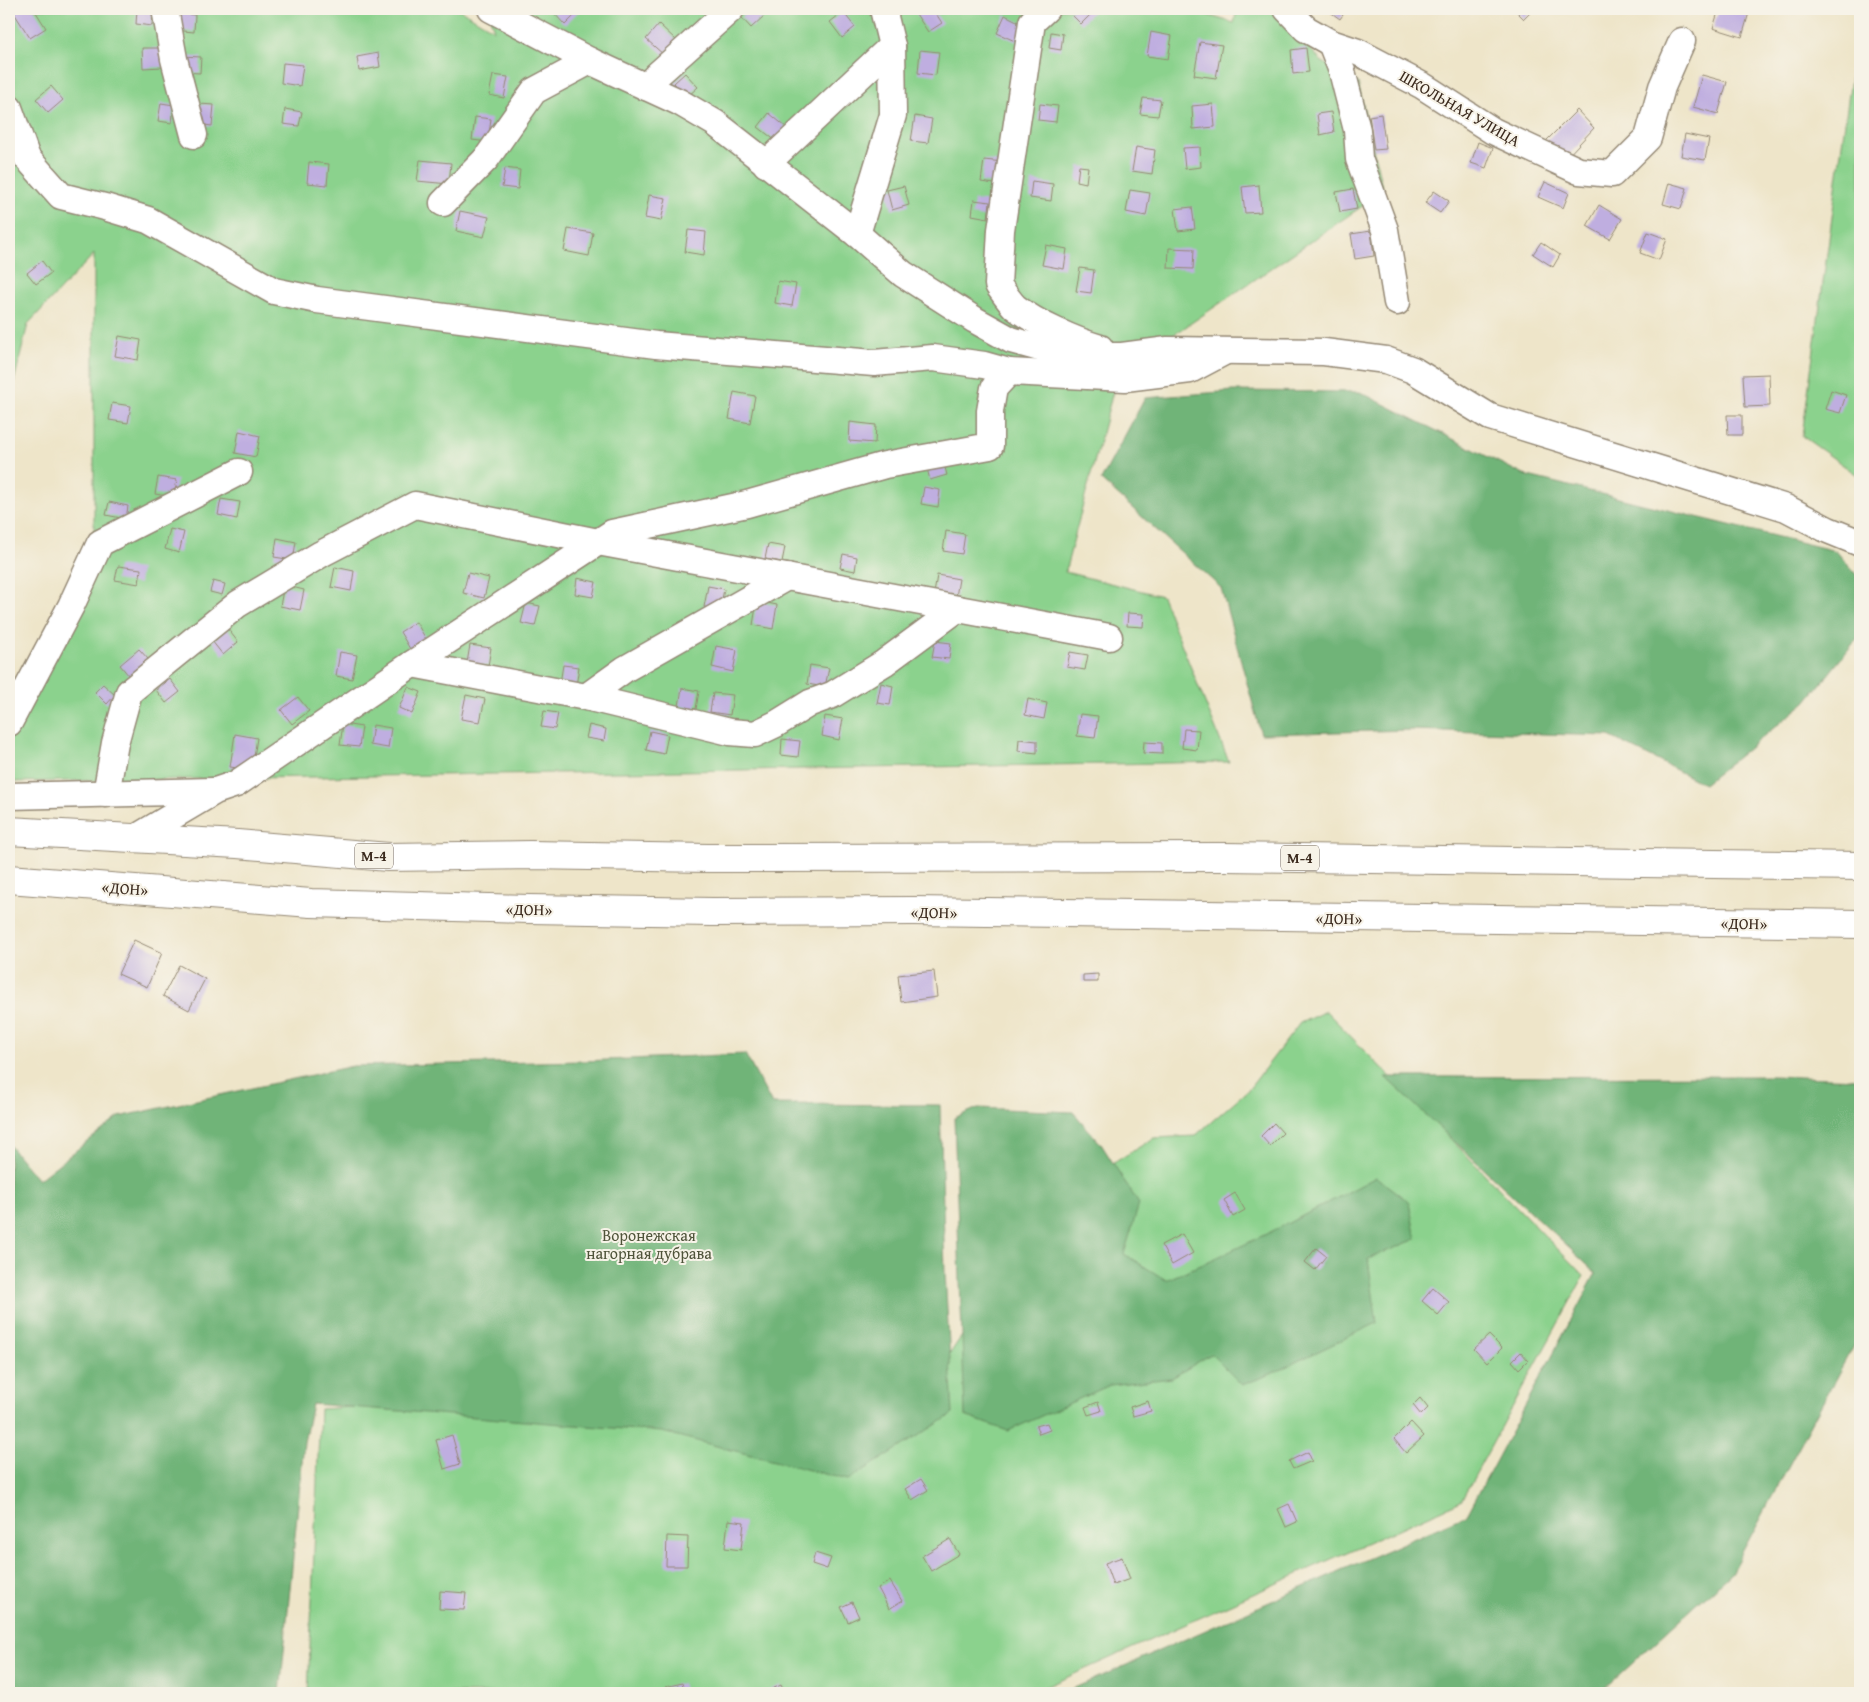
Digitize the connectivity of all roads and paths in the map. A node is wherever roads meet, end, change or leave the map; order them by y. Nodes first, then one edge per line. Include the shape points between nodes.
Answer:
1 (165, 9) edge
2 (732, 9) edge
3 (883, 9) edge
4 (1046, 9) edge
5 (1287, 9) edge
6 (507, 12) edge
7 (1682, 41) dead end
8 (1331, 44) junction
9 (892, 46) junction
10 (590, 61) junction
11 (646, 87) junction
12 (9, 108) edge
13 (194, 135) dead end
14 (766, 164) junction
15 (443, 203) dead end
16 (857, 234) junction
17 (1397, 302) dead end
18 (1225, 352) junction
19 (1122, 356) junction
20 (1009, 372) junction
21 (239, 472) dead end
22 (598, 542) junction
23 (1860, 543) edge
24 (787, 577) junction
25 (957, 609) junction
26 (1109, 636) dead end
27 (412, 664) junction
28 (586, 698) junction
29 (9, 723) edge
30 (215, 791) junction
31 (106, 794) junction
32 (9, 796) edge
33 (9, 831) edge
34 (134, 839) junction
35 (1860, 866) edge
36 (9, 879) edge
37 (1860, 924) edge

1 - 13 street
2 - 11 street
3 - 9 street
4 - 19 street via 1032,22 1001,230 998,285 1015,306 1045,325 1078,341
5 - 8 street, ШКОЛЬНАЯ УЛИЦА via 1306,29
6 - 10 street
7 - 8 street, ШКОЛЬНАЯ УЛИЦА via 1662,87 1648,138 1612,174 1579,171 1502,135 1423,86 1358,52
8 - 17 street via 1342,71 1357,130 1359,159 1385,230
9 - 14 street
9 - 16 street via 893,115
10 - 11 street
10 - 15 street via 534,91 486,160
11 - 14 street via 715,123
12 - 20 street via 27,158 61,196 148,220 274,292 656,345 874,362 933,358
14 - 16 street
16 - 19 street via 903,274 1011,340 1054,352
18 - 19 street via 1168,350
18 - 20 street via 1190,370 1125,378
18 - 23 street via 1324,352 1386,360 1413,370 1490,417 1786,508
20 - 22 street via 994,388 990,446 885,466 747,504 612,533
21 - 29 street via 100,543 71,606
22 - 24 street
22 - 27 street
22 - 31 street via 415,505 321,554 238,604 129,692
24 - 25 street
24 - 28 street via 625,669
25 - 26 street
25 - 28 street via 884,663 832,695 810,703 755,734 730,732
27 - 28 street
27 - 30 street via 236,784
30 - 31 street
30 - 34 street
31 - 32 street
33 - 34 highway, М-4
34 - 35 highway, М-4 via 388,857 1224,856
36 - 37 highway, «ДОН» via 311,903 529,909

